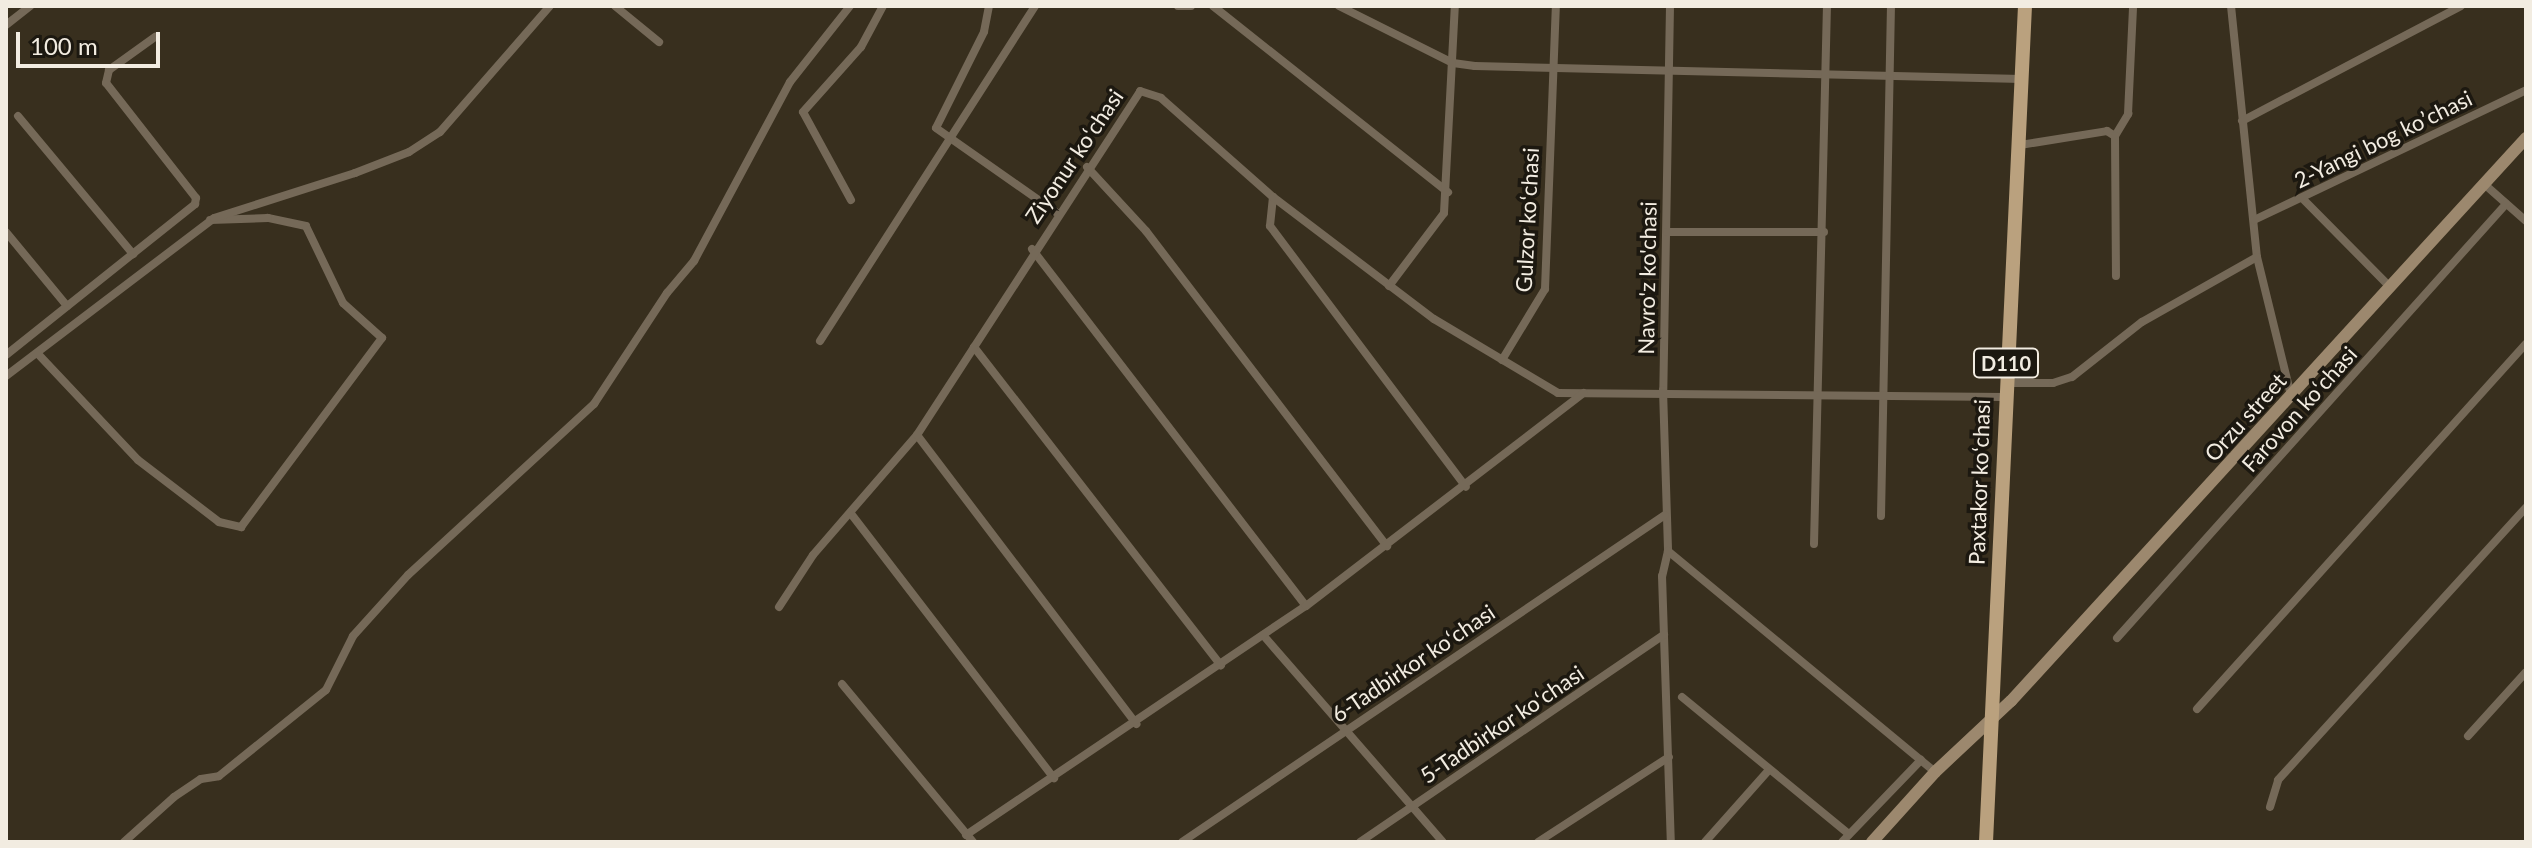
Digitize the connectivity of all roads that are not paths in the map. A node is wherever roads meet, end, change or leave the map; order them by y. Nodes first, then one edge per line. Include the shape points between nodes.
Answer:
1 (30, 6) edge
2 (550, 6) edge
3 (615, 6) edge
4 (850, 6) edge
5 (883, 6) edge
6 (989, 6) edge
7 (1035, 6) edge
8 (1178, 6) edge
9 (1191, 6) edge
10 (1213, 6) edge
11 (1339, 6) edge
12 (1455, 6) edge
13 (1556, 6) edge
14 (1670, 6) edge
15 (1827, 6) edge
16 (1891, 6) edge
17 (2025, 6) edge
18 (2133, 6) edge
19 (2243, 6) edge
20 (2461, 6) edge
21 (2231, 9) edge
22 (6, 25) edge
23 (155, 37) dead end
24 (659, 42) dead end
25 (1453, 63) junction
26 (1552, 70) junction
27 (1669, 73) junction
28 (1825, 76) junction
29 (1890, 76) junction
30 (2022, 79) junction
31 (2526, 90) edge
32 (18, 116) dead end
33 (2242, 121) junction
34 (2115, 136) junction
35 (2526, 138) edge
36 (950, 141) junction
37 (2020, 145) junction
38 (1087, 167) junction
39 (2483, 183) junction
40 (1448, 192) junction
41 (1273, 197) junction
42 (2302, 198) junction
43 (851, 200) dead end
44 (2506, 204) junction
45 (1057, 213) junction
46 (210, 220) junction
47 (2254, 220) junction
48 (2526, 221) edge
49 (6, 232) edge
50 (1667, 232) junction
51 (1824, 232) junction
52 (1032, 249) junction
53 (133, 254) junction
54 (2257, 257) junction
55 (2116, 276) dead end
56 (1389, 286) junction
57 (2390, 287) junction
58 (67, 306) junction
59 (820, 341) dead end
60 (2526, 343) edge
61 (974, 347) junction
62 (6, 355) edge
63 (39, 355) junction
64 (1502, 360) junction
65 (6, 376) edge
66 (1663, 390) junction
67 (2005, 390) junction
68 (1584, 393) junction
69 (1818, 394) junction
70 (1883, 395) junction
71 (2291, 395) junction
72 (917, 435) junction
73 (1466, 487) junction
74 (2526, 507) edge
75 (852, 515) junction
76 (1665, 515) junction
77 (1881, 516) dead end
78 (1814, 544) dead end
79 (1387, 546) junction
80 (1668, 551) junction
81 (1306, 606) junction
82 (779, 607) dead end
83 (1263, 635) junction
84 (1664, 635) junction
85 (2117, 638) dead end
86 (1221, 665) junction
87 (2526, 672) edge
88 (842, 684) dead end
89 (1682, 697) dead end
90 (2197, 709) dead end
91 (1991, 720) junction
92 (1136, 724) junction
93 (1345, 730) junction
94 (2468, 736) dead end
95 (1669, 757) junction
96 (1921, 760) junction
97 (1768, 771) junction
98 (1935, 772) junction
99 (1054, 778) junction
100 (1412, 806) junction
101 (2270, 807) dead end
102 (1849, 834) junction
103 (966, 835) junction
104 (124, 842) edge
105 (973, 842) edge
106 (1182, 842) edge
107 (1360, 842) edge
108 (1443, 842) edge
109 (1538, 842) edge
110 (1671, 842) edge
111 (1705, 842) edge
112 (1842, 842) edge
113 (1872, 842) edge
114 (1986, 842) edge

1 - 22 street
2 - 46 street via 440,132 409,152
3 - 24 street
4 - 104 street via 790,82 694,261 594,404 408,575 353,636 326,690 219,776 201,779 174,797
5 - 43 street via 861,47 803,112
6 - 36 street via 984,32 936,128
7 - 36 street
8 - 9 street
10 - 40 street
11 - 25 street
12 - 25 street
13 - 26 street, Gulzor koʻchasi
14 - 27 street, Navro'z ko'chasi
15 - 28 street
16 - 29 street
17 - 30 main road, Paxtakor koʻchasi / D110
18 - 34 street via 2128,114
19 - 21 street
20 - 33 street
21 - 33 street
23 - 53 street via 109,70 106,83 196,198
25 - 26 street
25 - 40 street
26 - 27 street
26 - 64 street, Gulzor koʻchasi via 1545,289
27 - 28 street
27 - 50 street, Navro'z ko'chasi
28 - 29 street
28 - 51 street
29 - 30 street
29 - 70 street
30 - 37 main road, Paxtakor koʻchasi / D110
31 - 42 street, 2-Yangi bog koʼchasi
32 - 53 street
33 - 47 street
34 - 37 street via 2107,131
34 - 55 street
35 - 39 main road, Orzu street
36 - 45 street
36 - 59 street
37 - 67 main road, Paxtakor koʻchasi / D110
38 - 41 street, Ziyonur koʻchasi via 1140,91 1161,98
38 - 45 street, Ziyonur koʻchasi
38 - 79 street via 1146,231
39 - 44 street
39 - 57 main road, Orzu street
40 - 56 street via 1436,228
41 - 56 street, Ziyonur koʻchasi
41 - 73 street via 1270,226
42 - 47 street, 2-Yangi bog koʼchasi
42 - 57 street
44 - 48 street
44 - 85 street, Farovon koʻchasi
45 - 52 street, Ziyonur koʻchasi
46 - 63 street
46 - 63 street via 268,218 306,226 343,303 382,338 241,527 219,522 138,460
47 - 54 street
49 - 58 street
50 - 51 street
50 - 66 street, Navro'z ko'chasi
51 - 69 street
52 - 61 street, Ziyonur koʻchasi
52 - 81 street
53 - 58 street
54 - 67 street, Ziyonur koʻchasi via 2142,322 2072,377
54 - 71 street
56 - 64 street, Ziyonur koʻchasi
57 - 71 main road, Orzu street
58 - 62 street
60 - 90 street
61 - 72 street, Ziyonur koʻchasi
61 - 86 street
63 - 65 street
64 - 68 street, Ziyonur koʻchasi via 1558,393
66 - 68 street, Ziyonur koʻchasi
66 - 69 street, Ziyonur koʻchasi
66 - 76 street, Navro'z ko'chasi
67 - 70 street, Ziyonur koʻchasi
67 - 91 main road, Paxtakor koʻchasi / D110
68 - 73 street
69 - 70 street, Ziyonur koʻchasi
69 - 78 street
70 - 77 street
71 - 91 main road, Orzu street
72 - 75 street, Ziyonur koʻchasi
72 - 92 street
73 - 79 street
74 - 101 street via 2278,780
75 - 82 street, Ziyonur koʻchasi via 813,555
75 - 99 street
76 - 80 street, Navro'z ko'chasi
76 - 93 street, 6-Tadbirkor koʻchasi
79 - 81 street
80 - 84 street, Navro'z ko'chasi via 1662,576
80 - 96 street
81 - 83 street
83 - 86 street
83 - 93 street
84 - 95 street, Navro'z ko'chasi
84 - 100 street, 5-Tadbirkor koʻchasi
86 - 92 street
87 - 94 street
88 - 103 street
89 - 97 street
91 - 98 main road, Orzu street
91 - 114 main road, D110
92 - 99 street
93 - 100 street
93 - 106 street, 6-Tadbirkor koʻchasi
95 - 109 street
95 - 110 street, Navro'z ko'chasi
96 - 98 street
96 - 102 street
97 - 102 street
97 - 111 street
98 - 113 main road, Orzu street
99 - 103 street
100 - 107 street, 5-Tadbirkor koʻchasi
100 - 108 street
102 - 112 street
103 - 105 street

